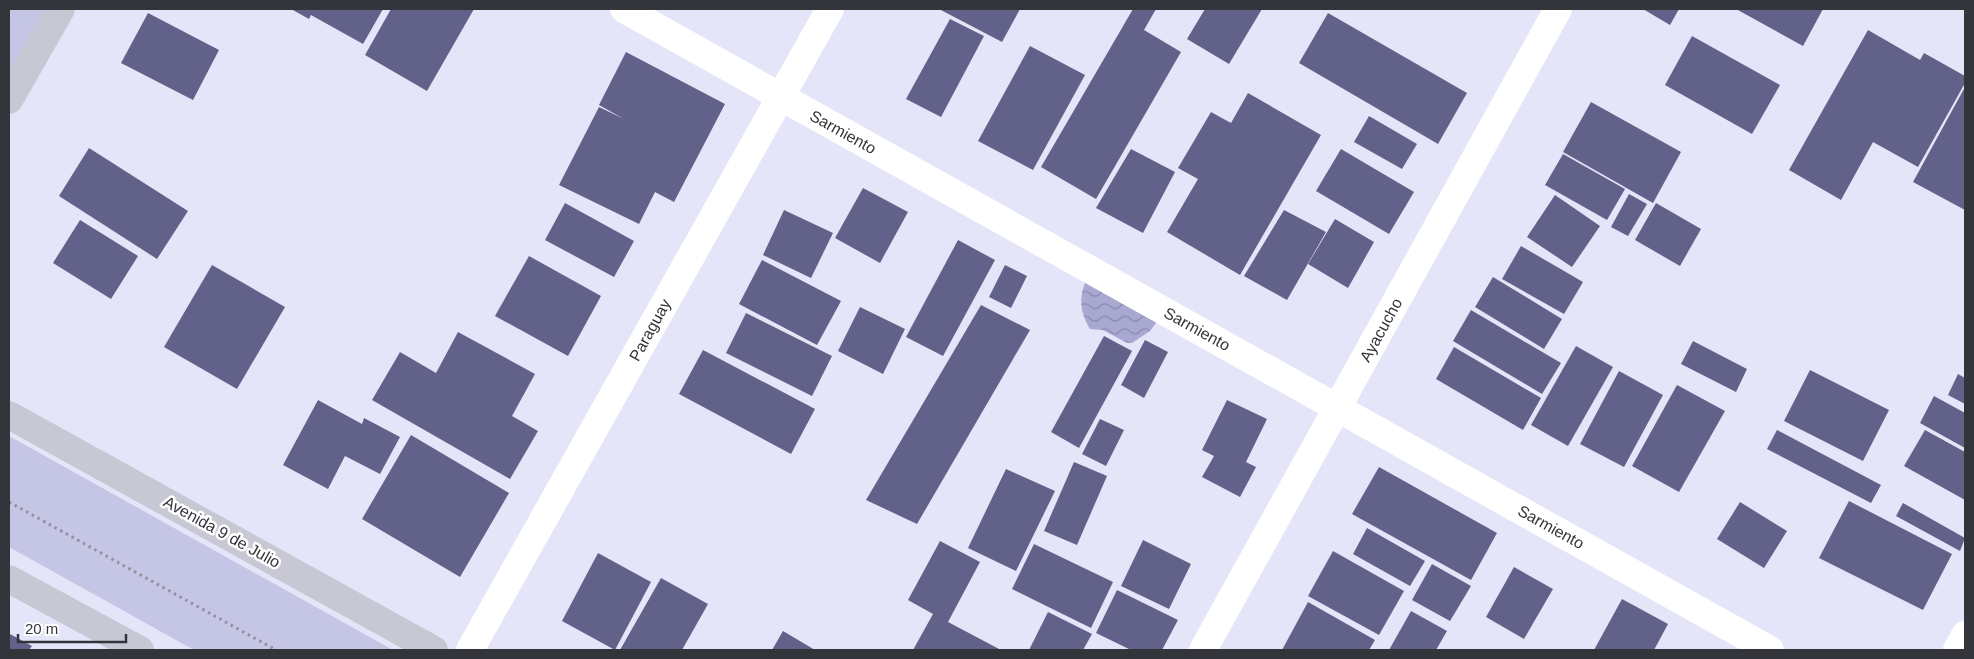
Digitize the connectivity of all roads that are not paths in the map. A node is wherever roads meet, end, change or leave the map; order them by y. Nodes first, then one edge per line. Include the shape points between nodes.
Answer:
1 (61, 9) edge
2 (624, 9) edge
3 (830, 9) edge
4 (1558, 9) edge
5 (781, 97) junction
6 (9, 100) edge
7 (1338, 407) junction
8 (9, 414) edge
9 (9, 579) edge
10 (1965, 635) edge
11 (140, 650) edge
12 (434, 650) edge
13 (470, 650) edge
14 (1203, 650) edge
15 (1770, 650) edge
16 (1957, 650) edge

1 - 6 main road
2 - 5 street, Sarmiento
3 - 5 street, Paraguay
4 - 7 street, Ayacucho
5 - 7 street, Sarmiento
5 - 13 street, Paraguay
7 - 14 street, Ayacucho
7 - 15 street, Sarmiento
8 - 12 main road, Avenida 9 de Julio
9 - 11 main road
10 - 16 street

